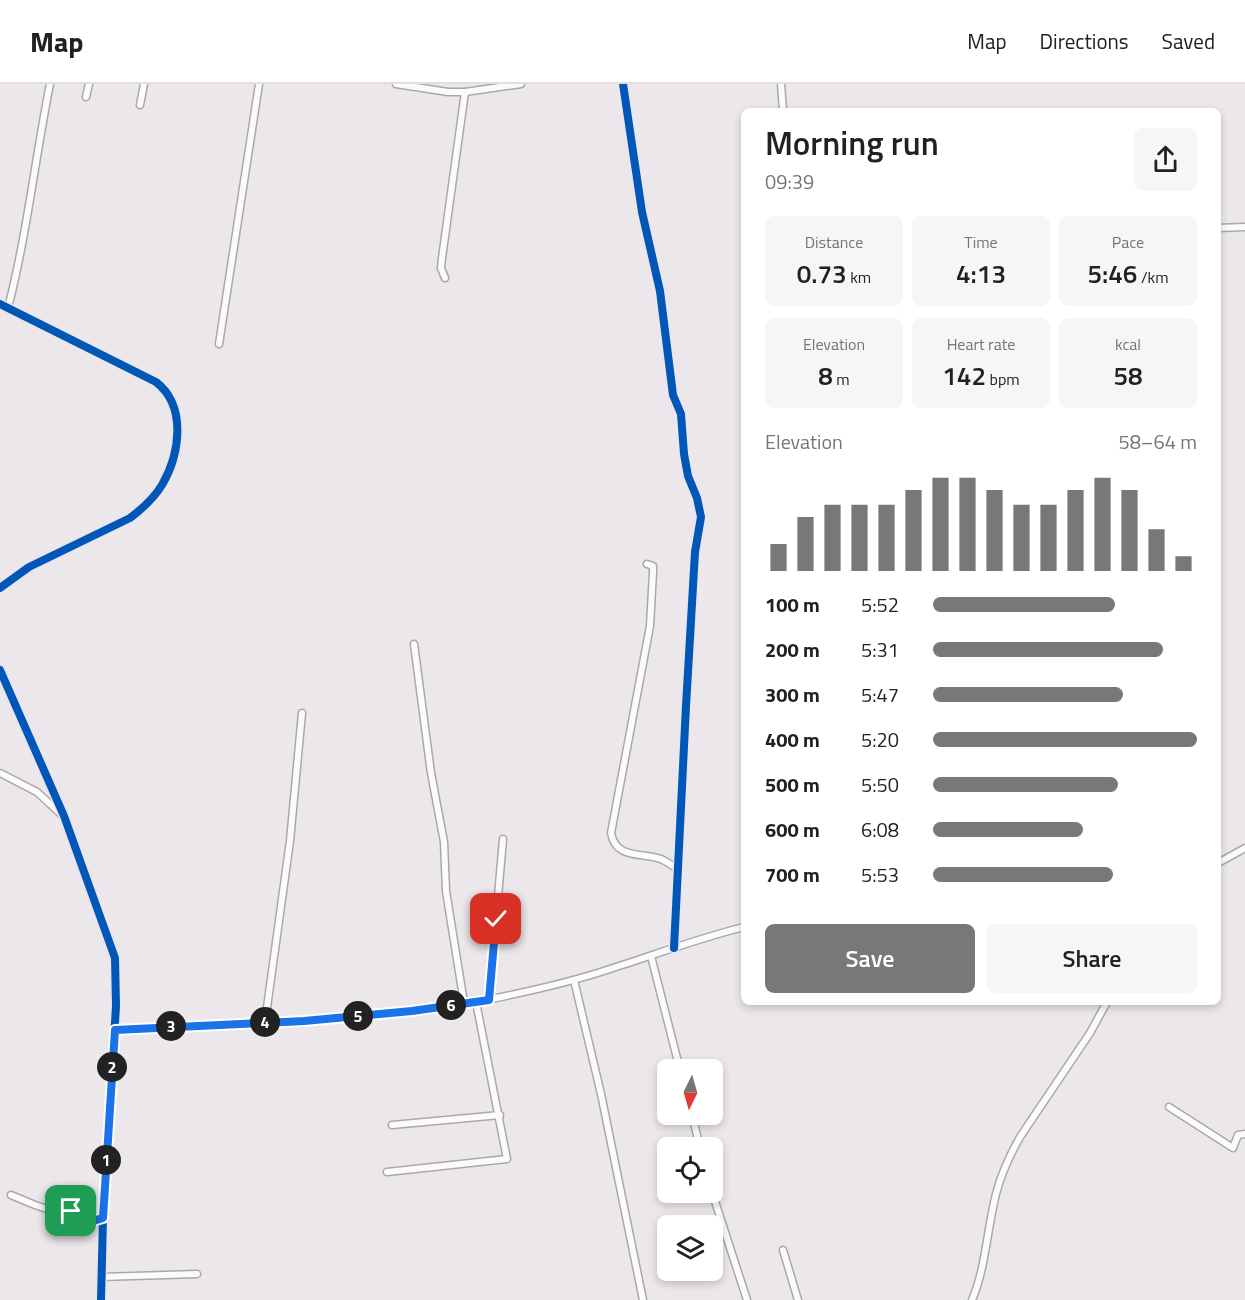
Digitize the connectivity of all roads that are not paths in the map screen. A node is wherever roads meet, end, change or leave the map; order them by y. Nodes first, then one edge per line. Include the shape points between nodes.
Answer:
1 (50, 84) edge
2 (89, 84) edge
3 (144, 84) edge
4 (260, 84) edge
5 (396, 84) edge
6 (521, 84) edge
7 (623, 84) edge
8 (781, 84) edge
9 (465, 92) junction
10 (86, 97) dead end
11 (140, 105) dead end
12 (783, 108) edge
13 (1245, 227) edge
14 (1221, 228) edge
15 (445, 278) dead end
16 (0, 304) edge
17 (8, 308) junction
18 (219, 345) dead end
19 (647, 564) dead end
20 (0, 588) edge
21 (414, 644) dead end
22 (0, 670) edge
23 (302, 712) dead end
24 (0, 773) edge
25 (64, 816) junction
26 (503, 839) dead end
27 (1245, 848) edge
28 (1221, 861) edge
29 (678, 869) junction
30 (741, 928) edge
31 (674, 948) junction
32 (651, 956) junction
33 (574, 980) junction
34 (489, 1000) junction
35 (476, 1002) junction
36 (464, 1003) junction
37 (1105, 1005) edge
38 (265, 1022) junction
39 (115, 1030) junction
40 (677, 1059) edge
41 (1168, 1107) dead end
42 (500, 1115) junction
43 (392, 1125) dead end
44 (1245, 1134) edge
45 (387, 1172) dead end
46 (58, 1191) dead end
47 (11, 1195) dead end
48 (716, 1203) edge
49 (103, 1218) junction
50 (92, 1222) junction
51 (783, 1250) dead end
52 (197, 1274) dead end
53 (101, 1277) junction
54 (101, 1300) edge
55 (643, 1300) edge
56 (747, 1300) edge
57 (798, 1300) edge
58 (972, 1300) edge

1 - 17 street via 24,240
2 - 10 street
3 - 11 street
4 - 18 street
5 - 9 street
6 - 9 street
7 - 29 street via 642,212 660,291 673,395 681,414 688,476 700,517
8 - 12 street
9 - 15 street via 442,258
13 - 14 street
16 - 17 street
17 - 20 street via 156,382 173,403 177,437 162,485 140,511 23,570
19 - 29 street via 653,572 650,626 611,833 620,850 661,859
21 - 36 street
22 - 25 street
23 - 38 street via 290,841
24 - 25 street via 37,792
25 - 39 street via 115,958
26 - 34 street
27 - 28 street
29 - 31 street
30 - 31 street
31 - 32 street
32 - 33 street
32 - 40 street
33 - 34 street
33 - 55 street
34 - 35 street
35 - 36 street
35 - 42 street
36 - 38 street via 412,1011
37 - 58 street via 1011,1153 996,1194
38 - 39 street
39 - 49 street
41 - 44 street via 1233,1148 1238,1135
42 - 43 street
42 - 45 street via 507,1159
46 - 50 street via 71,1211
47 - 50 street
48 - 56 street
49 - 50 street
49 - 53 street
51 - 57 street
52 - 53 street
53 - 54 street

